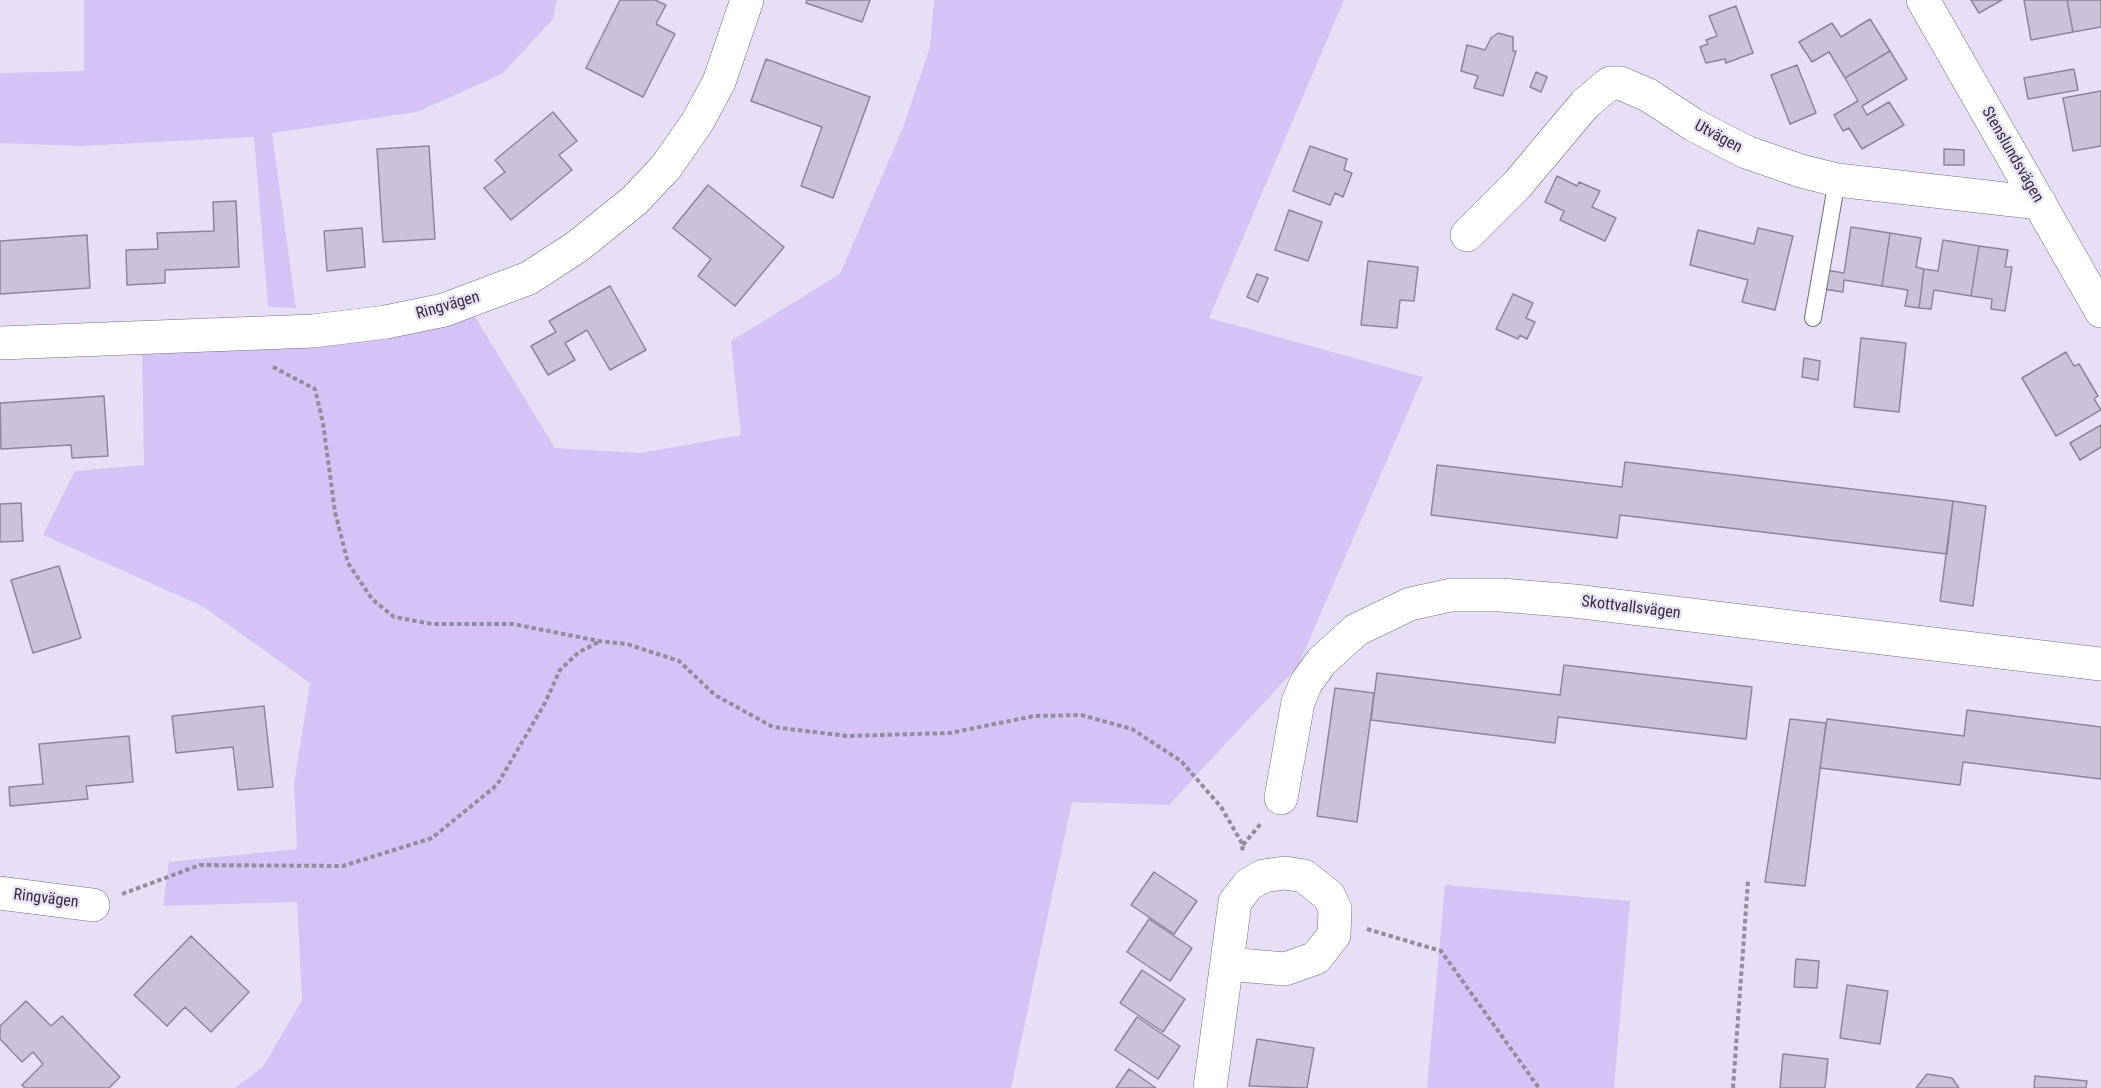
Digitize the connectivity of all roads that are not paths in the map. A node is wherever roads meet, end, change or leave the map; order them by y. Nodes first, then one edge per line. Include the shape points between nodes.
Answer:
1 (747, 0) edge
2 (1923, 0) edge
3 (1837, 180) junction
4 (2040, 203) junction
5 (1467, 235) dead end
6 (2101, 311) edge
7 (1812, 318) dead end
8 (0, 343) edge
9 (2101, 664) edge
10 (1281, 798) dead end
11 (0, 892) edge
12 (93, 905) road end
13 (1227, 964) junction
14 (1210, 1088) edge

1 - 8 street, Ringvägen via 719,82 666,167 635,200 578,246 529,278 444,310 313,331
2 - 4 street, Stenslundsvägen
3 - 4 street, Utvägen
3 - 5 street, Utvägen via 1746,152 1629,85 1610,83 1585,104 1517,184
3 - 7 lane
4 - 6 street, Stenslundsvägen
9 - 10 street, Skottvallsvägen via 1574,601 1451,595 1410,604 1356,630 1321,663 1298,702
11 - 12 street, Ringvägen
13 - 13 street via 1286,969 1316,958 1334,935 1335,909 1329,896 1304,876 1285,873 1263,876 1248,885 1235,902
13 - 14 street

